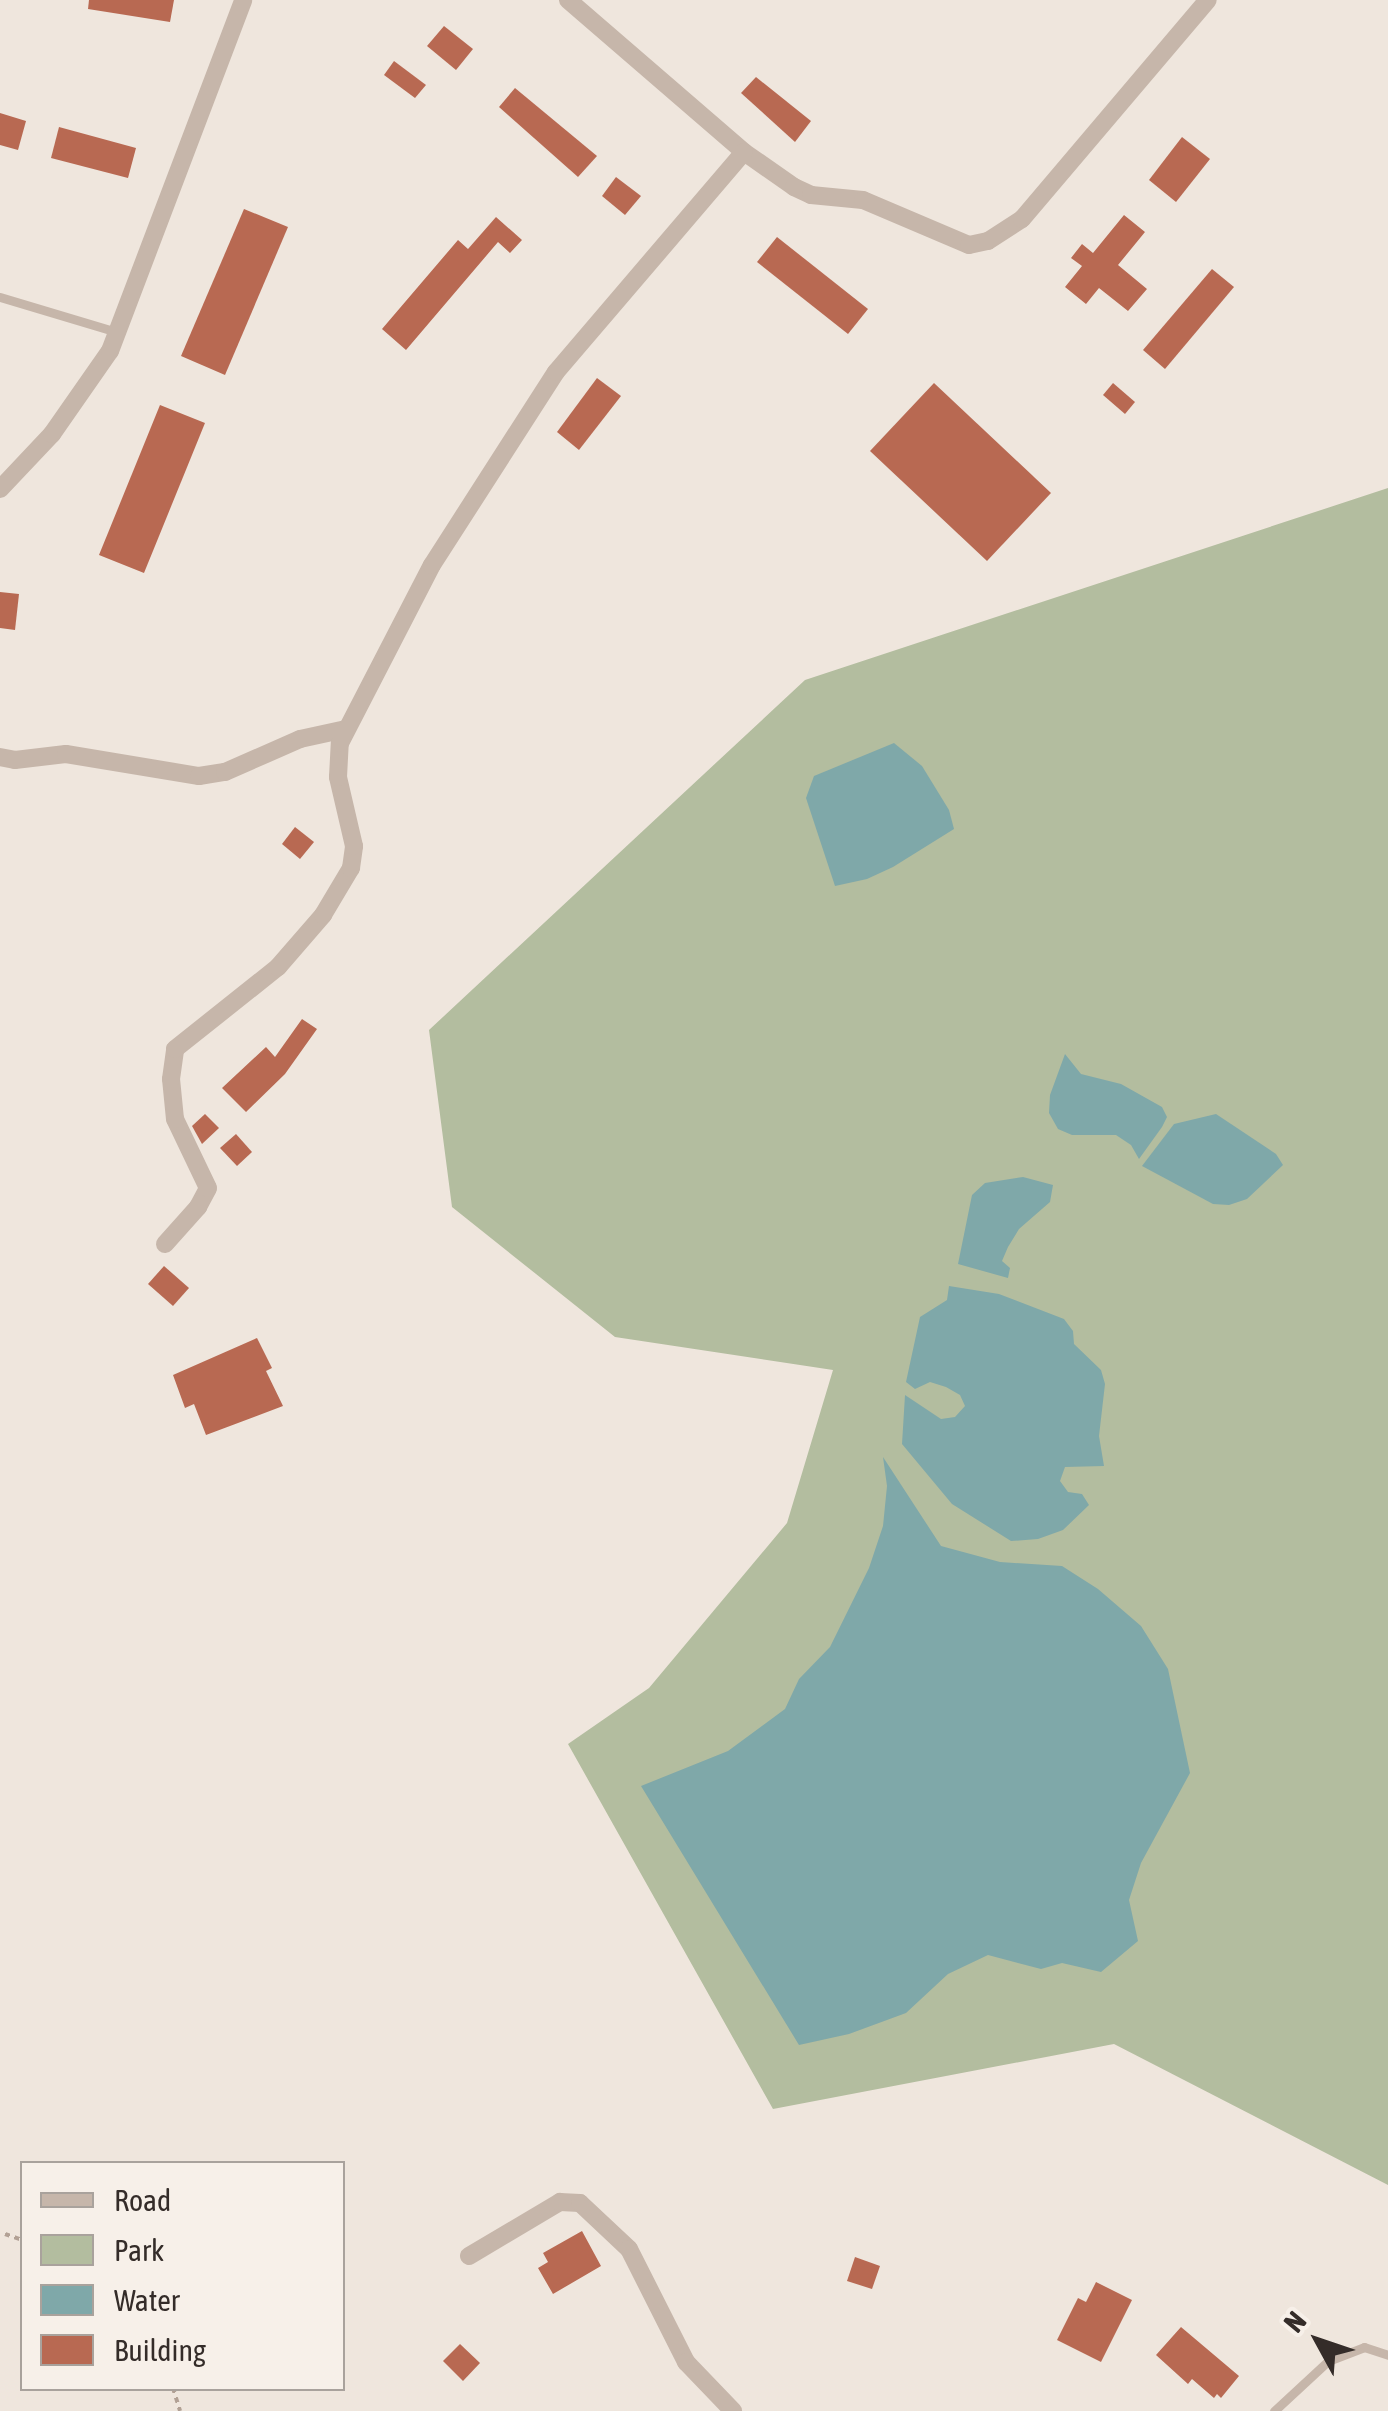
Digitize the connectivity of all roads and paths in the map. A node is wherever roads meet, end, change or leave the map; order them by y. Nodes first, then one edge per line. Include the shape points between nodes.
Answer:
1 (244, 0) edge
2 (568, 0) edge
3 (1208, 0) edge
4 (744, 152) junction
5 (0, 297) edge
6 (118, 332) junction
7 (0, 489) edge
8 (346, 729) junction
9 (0, 756) edge
10 (165, 1244) dead end
11 (5, 2234) dead end
12 (20, 2239) edge
13 (469, 2256) dead end
14 (1388, 2355) edge
15 (733, 2411) edge
16 (1274, 2411) edge

1 - 6 street
2 - 4 street
3 - 4 street via 1022,220 988,241 969,245 863,200 811,195
4 - 8 street via 533,405 432,565
5 - 6 lane
6 - 7 street via 52,434
8 - 9 street via 199,776 66,754
8 - 10 street via 338,776 354,846 351,868 323,916 278,966 175,1049 176,1119 208,1188
11 - 12 path
13 - 15 street via 560,2202 580,2203 629,2249 686,2362
14 - 16 lane via 1364,2348 1328,2361

